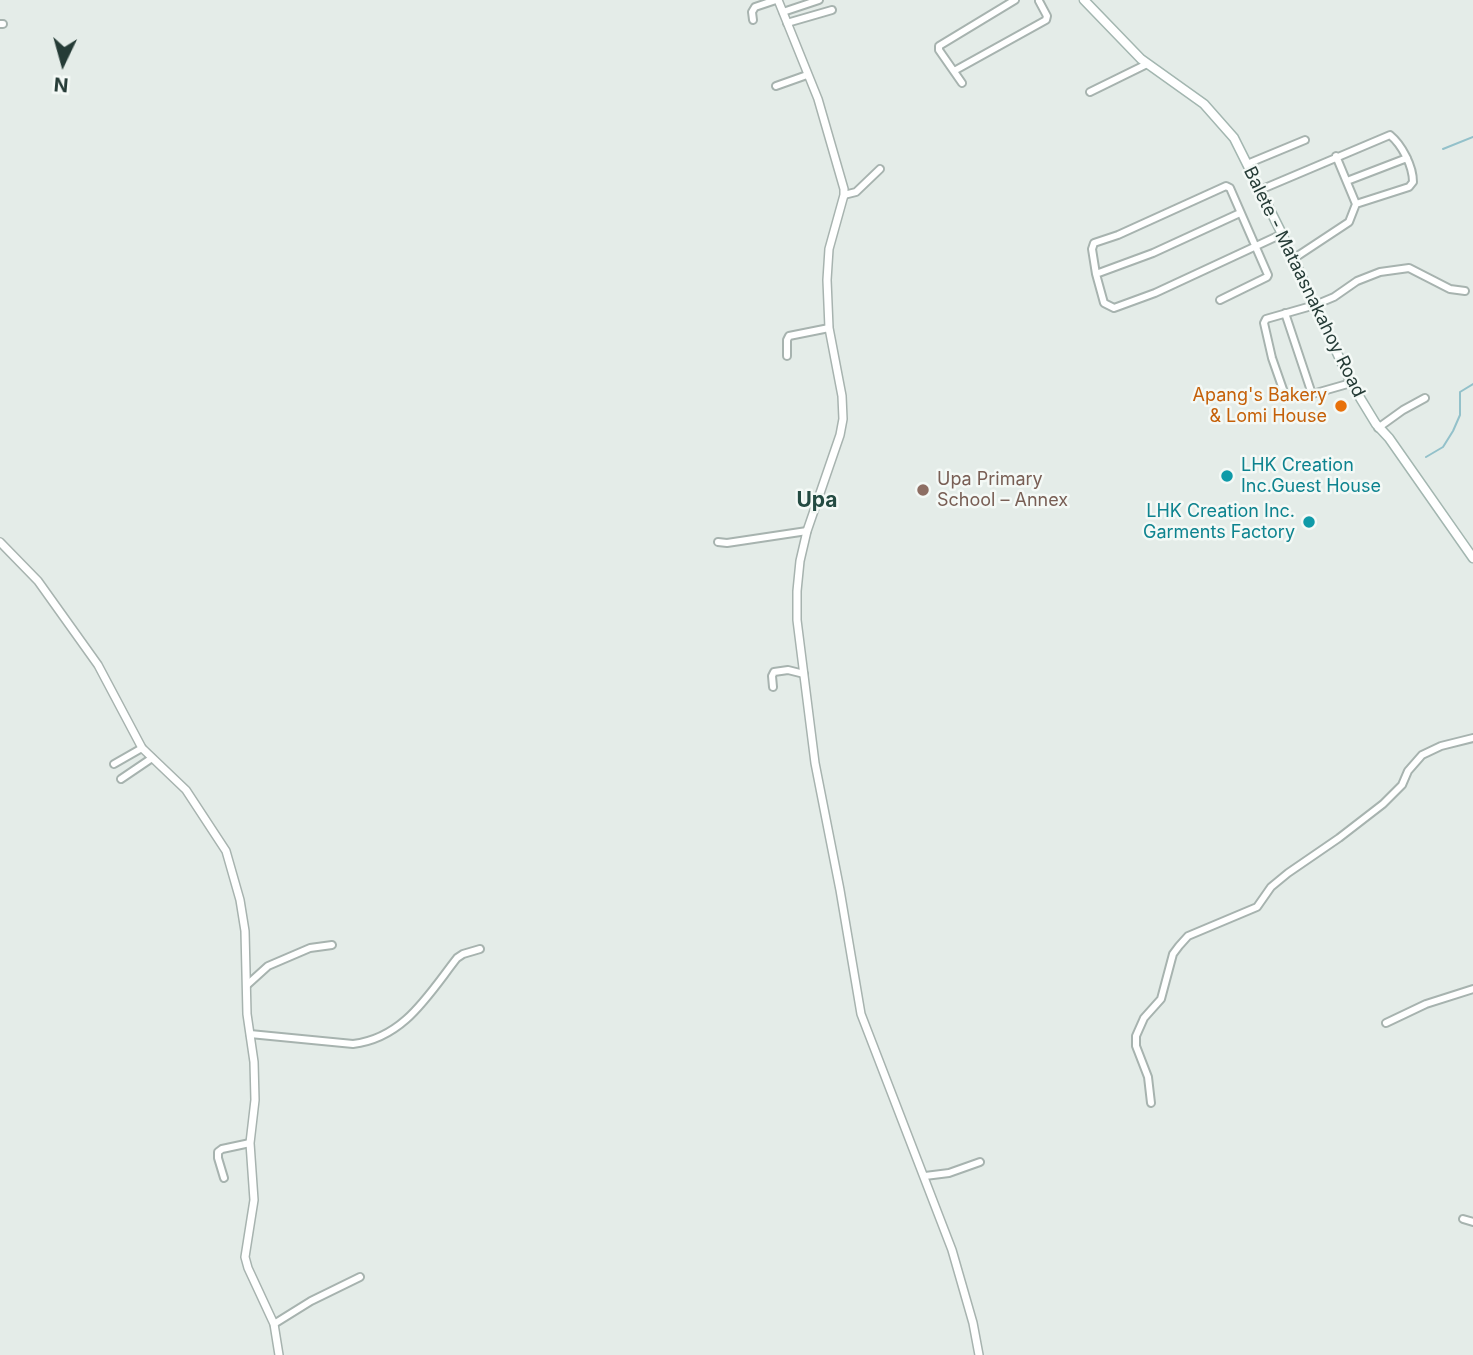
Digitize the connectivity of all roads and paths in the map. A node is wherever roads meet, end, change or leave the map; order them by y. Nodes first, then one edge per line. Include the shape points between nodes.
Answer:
1 (777, 0) edge
2 (819, 0) edge
3 (1015, 0) edge
4 (1039, 0) edge
5 (1084, 0) edge
6 (832, 10) dead end
7 (783, 12) junction
8 (753, 20) dead end
9 (787, 23) junction
10 (1144, 62) junction
11 (954, 71) junction
12 (807, 75) junction
13 (962, 83) dead end
14 (776, 86) dead end
15 (1090, 92) dead end
16 (1305, 140) dead end
17 (1336, 156) junction
18 (1407, 158) junction
19 (1247, 164) junction
20 (880, 169) dead end
21 (1347, 181) junction
22 (1260, 190) junction
23 (845, 195) junction
24 (1356, 204) junction
25 (1240, 213) junction
26 (1282, 234) junction
27 (1256, 247) junction
28 (1293, 259) junction
29 (1096, 274) junction
30 (1465, 291) dead end
31 (1220, 300) dead end
32 (1315, 306) junction
33 (1285, 313) junction
34 (829, 328) junction
35 (787, 356) dead end
36 (1350, 383) junction
37 (1312, 394) junction
38 (1425, 398) dead end
39 (1378, 428) junction
40 (807, 531) junction
41 (0, 542) edge
42 (718, 542) dead end
43 (1473, 558) edge
44 (803, 674) junction
45 (772, 687) dead end
46 (1473, 738) edge
47 (142, 747) junction
48 (152, 758) junction
49 (114, 764) dead end
50 (121, 779) dead end
51 (331, 945) dead end
52 (480, 949) dead end
53 (247, 985) junction
54 (1473, 989) edge
55 (1386, 1023) dead end
56 (250, 1034) junction
57 (1151, 1103) dead end
58 (250, 1143) junction
59 (980, 1161) dead end
60 (925, 1176) junction
61 (225, 1178) dead end
62 (1463, 1219) dead end
63 (1473, 1222) edge
64 (360, 1277) dead end
65 (274, 1324) junction
66 (279, 1355) edge
67 (979, 1355) edge

1 - 7 street
1 - 8 street via 754,8
2 - 7 street
3 - 11 street via 939,46
4 - 11 street via 1046,20
5 - 10 main road, Balete - Mataasnakahoy Road
6 - 9 street
7 - 9 street
9 - 12 street
10 - 15 street
10 - 19 main road, Balete - Mataasnakahoy Road via 1204,104 1234,138
11 - 13 street
12 - 14 street
12 - 23 street via 829,132
16 - 19 street
17 - 18 street via 1391,135
17 - 21 street
17 - 22 street
18 - 21 street
18 - 24 street via 1413,173 1409,187
19 - 22 main road, Balete - Mataasnakahoy Road
20 - 23 street via 856,192
21 - 24 street
22 - 26 main road, Balete - Mataasnakahoy Road
23 - 34 street via 829,249
24 - 28 street via 1349,222
25 - 27 street
25 - 29 street
25 - 29 street via 1226,186 1094,243
26 - 27 street
26 - 28 main road, Balete - Mataasnakahoy Road
27 - 29 street via 1114,308 1104,303
27 - 31 street via 1267,277
28 - 32 main road, Balete - Mataasnakahoy Road
30 - 32 street via 1450,289 1409,268 1367,276
32 - 33 street
32 - 36 main road, Balete - Mataasnakahoy Road
33 - 37 street
33 - 37 street via 1268,317 1264,323 1272,358 1286,398
34 - 35 street via 789,336
34 - 40 street via 842,419
36 - 37 street
36 - 39 main road, Balete - Mataasnakahoy Road
38 - 39 street
39 - 43 main road, Balete - Mataasnakahoy Road
40 - 42 street
40 - 44 street via 797,591
41 - 47 street via 31,572 98,665
44 - 45 street via 774,672
44 - 60 street via 861,1014
46 - 57 street via 1422,755 1402,785 1367,817 1271,887 1257,907 1188,936 1179,946 1161,999 1144,1018 1136,1037
47 - 48 street
47 - 49 street
48 - 50 street
48 - 53 street via 186,790 226,851 245,931
51 - 53 street via 268,965
52 - 56 street via 457,958 407,1021 366,1043
53 - 56 street
54 - 55 street
56 - 58 street via 254,1100
58 - 61 street via 218,1152
58 - 65 street via 254,1200 246,1256
59 - 60 street
60 - 67 street via 952,1250
62 - 63 street
64 - 65 street
65 - 66 street

